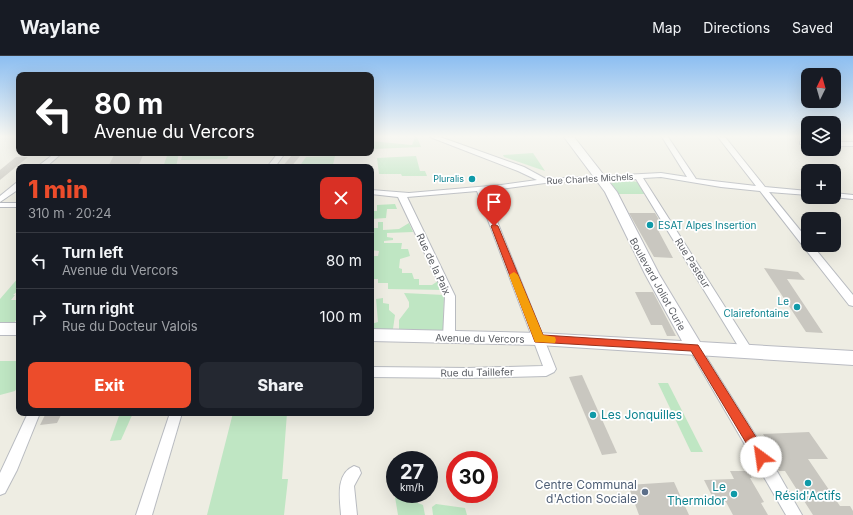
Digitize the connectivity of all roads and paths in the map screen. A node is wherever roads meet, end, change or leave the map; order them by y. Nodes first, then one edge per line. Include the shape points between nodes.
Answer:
1 (493, 158) edge
2 (586, 158) edge
3 (679, 158) edge
4 (738, 158) edge
5 (638, 176) junction
6 (601, 178) junction
7 (693, 180) junction
8 (545, 181) junction
9 (16, 187) edge
10 (480, 189) junction
11 (763, 189) junction
12 (374, 192) edge
13 (801, 192) edge
14 (401, 194) junction
15 (841, 196) edge
16 (853, 197) edge
17 (0, 200) edge
18 (0, 204) edge
19 (16, 205) edge
20 (853, 302) edge
21 (0, 329) edge
22 (16, 329) edge
23 (374, 335) edge
24 (449, 337) junction
25 (539, 339) junction
26 (694, 348) junction
27 (747, 351) junction
28 (853, 358) edge
29 (374, 372) edge
30 (33, 416) edge
31 (175, 416) edge
32 (354, 473) dead end
33 (0, 488) edge
34 (144, 515) edge
35 (349, 515) edge
36 (794, 515) edge

1 - 8 street
2 - 6 street, Boulevard Joliot Curie
3 - 7 street
4 - 11 street
5 - 6 street, Rue Charles Michels
5 - 7 street, Rue Charles Michels via 668,176
5 - 27 street, Rue Pasteur
6 - 8 street, Rue Charles Michels
6 - 26 street, Boulevard Joliot Curie via 611,192 624,222
7 - 11 street, Rue Charles Michels
8 - 10 street, Rue Charles Michels
9 - 17 street
10 - 14 street, Rue Charles Michels
10 - 25 street
11 - 13 street, Rue Charles Michels
11 - 20 street
12 - 14 street, Rue Charles Michels
14 - 24 street, Rue de la Paix via 450,296
15 - 16 street
18 - 19 street
21 - 22 street
23 - 24 street, Avenue du Vercors
24 - 25 street, Avenue du Vercors
25 - 26 street, Avenue du Vercors
25 - 29 street, Rue du Taillefer via 550,369 546,371
26 - 27 street, Avenue du Vercors
26 - 36 street, Boulevard Joliot Curie
27 - 28 street, Avenue du Vercors
30 - 33 street
31 - 34 street
32 - 35 street via 347,485

